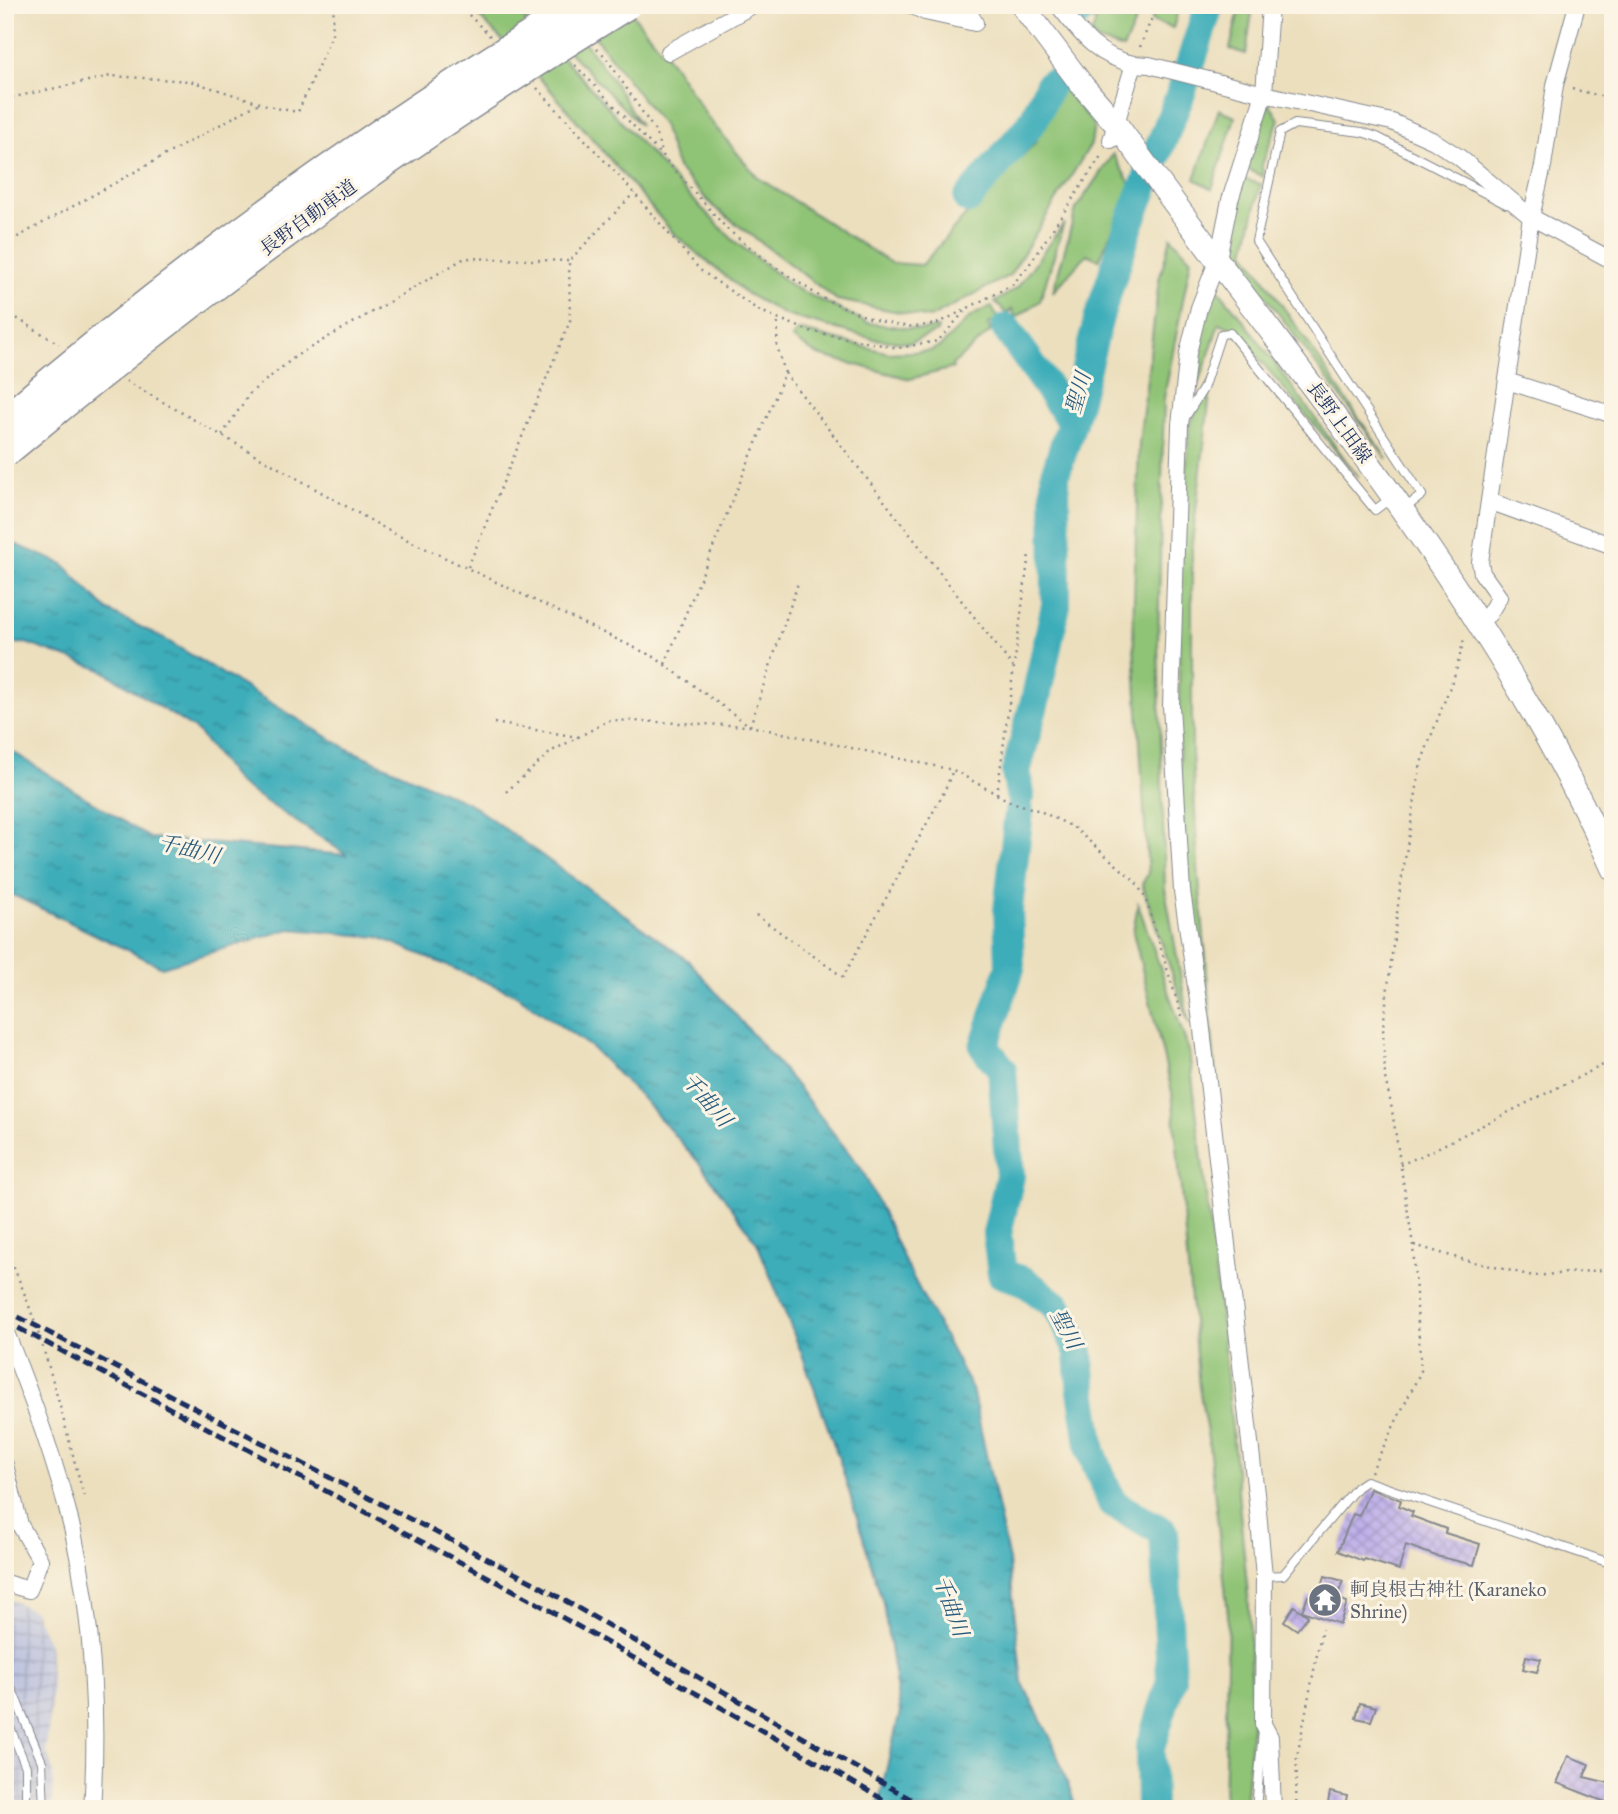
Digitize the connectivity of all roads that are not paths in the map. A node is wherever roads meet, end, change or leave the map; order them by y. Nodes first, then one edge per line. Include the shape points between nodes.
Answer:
1 (579, 5) edge
2 (627, 5) edge
3 (753, 5) edge
4 (911, 5) edge
5 (965, 5) edge
6 (1022, 5) edge
7 (1058, 5) edge
8 (1270, 5) edge
9 (1577, 5) edge
10 (669, 52) dead end
11 (1142, 64) junction
12 (1257, 92) junction
13 (1118, 134) junction
14 (1531, 217) junction
15 (1218, 259) junction
16 (1613, 261) edge
17 (1507, 380) junction
18 (1613, 415) edge
19 (5, 420) edge
20 (1180, 425) junction
21 (5, 453) edge
22 (1489, 501) junction
23 (1398, 503) junction
24 (1613, 546) edge
25 (1477, 622) junction
26 (1613, 869) edge
27 (5, 1329) edge
28 (5, 1465) edge
29 (1613, 1564) edge
30 (1264, 1576) junction
31 (5, 1583) edge
32 (5, 1673) edge
33 (5, 1715) edge
34 (1263, 1724) junction
35 (5, 1757) edge
36 (6, 1809) edge
37 (26, 1809) edge
38 (44, 1809) edge
39 (92, 1809) edge
40 (1256, 1809) edge
41 (1273, 1809) edge

1 - 19 highway, 長野自動車道, bridge via 281,204 127,320
2 - 21 highway, 長野自動車道, bridge via 297,224 146,337
3 - 10 street
4 - 5 street via 975,23
6 - 13 main road, 長野上田線
7 - 11 street via 1085,38 1115,60
8 - 12 street
9 - 14 street via 1555,85
11 - 12 street
11 - 13 street
12 - 14 street via 1392,122 1434,141
12 - 15 street
13 - 15 main road, 長野上田線
14 - 16 street
14 - 17 street
14 - 23 lane via 1377,137 1295,124 1280,132 1256,241 1422,495
15 - 20 street via 1192,330
15 - 23 main road, 長野上田線
17 - 18 street
17 - 22 street
20 - 23 lane via 1203,389 1221,334 1230,333 1375,510
20 - 30 street via 1171,706 1182,891 1204,1044
22 - 24 street
22 - 25 street via 1480,562 1499,597 1489,614
23 - 25 main road, 長野上田線
25 - 26 main road, 長野上田線 via 1545,732
27 - 39 street via 60,1484 79,1568 92,1678
28 - 31 street via 20,1525 40,1560 29,1590
29 - 30 lane via 1366,1481 1283,1575
30 - 34 street
32 - 38 lane via 42,1762
33 - 37 lane via 26,1767
34 - 40 lane
34 - 41 street via 1269,1737
35 - 36 lane

